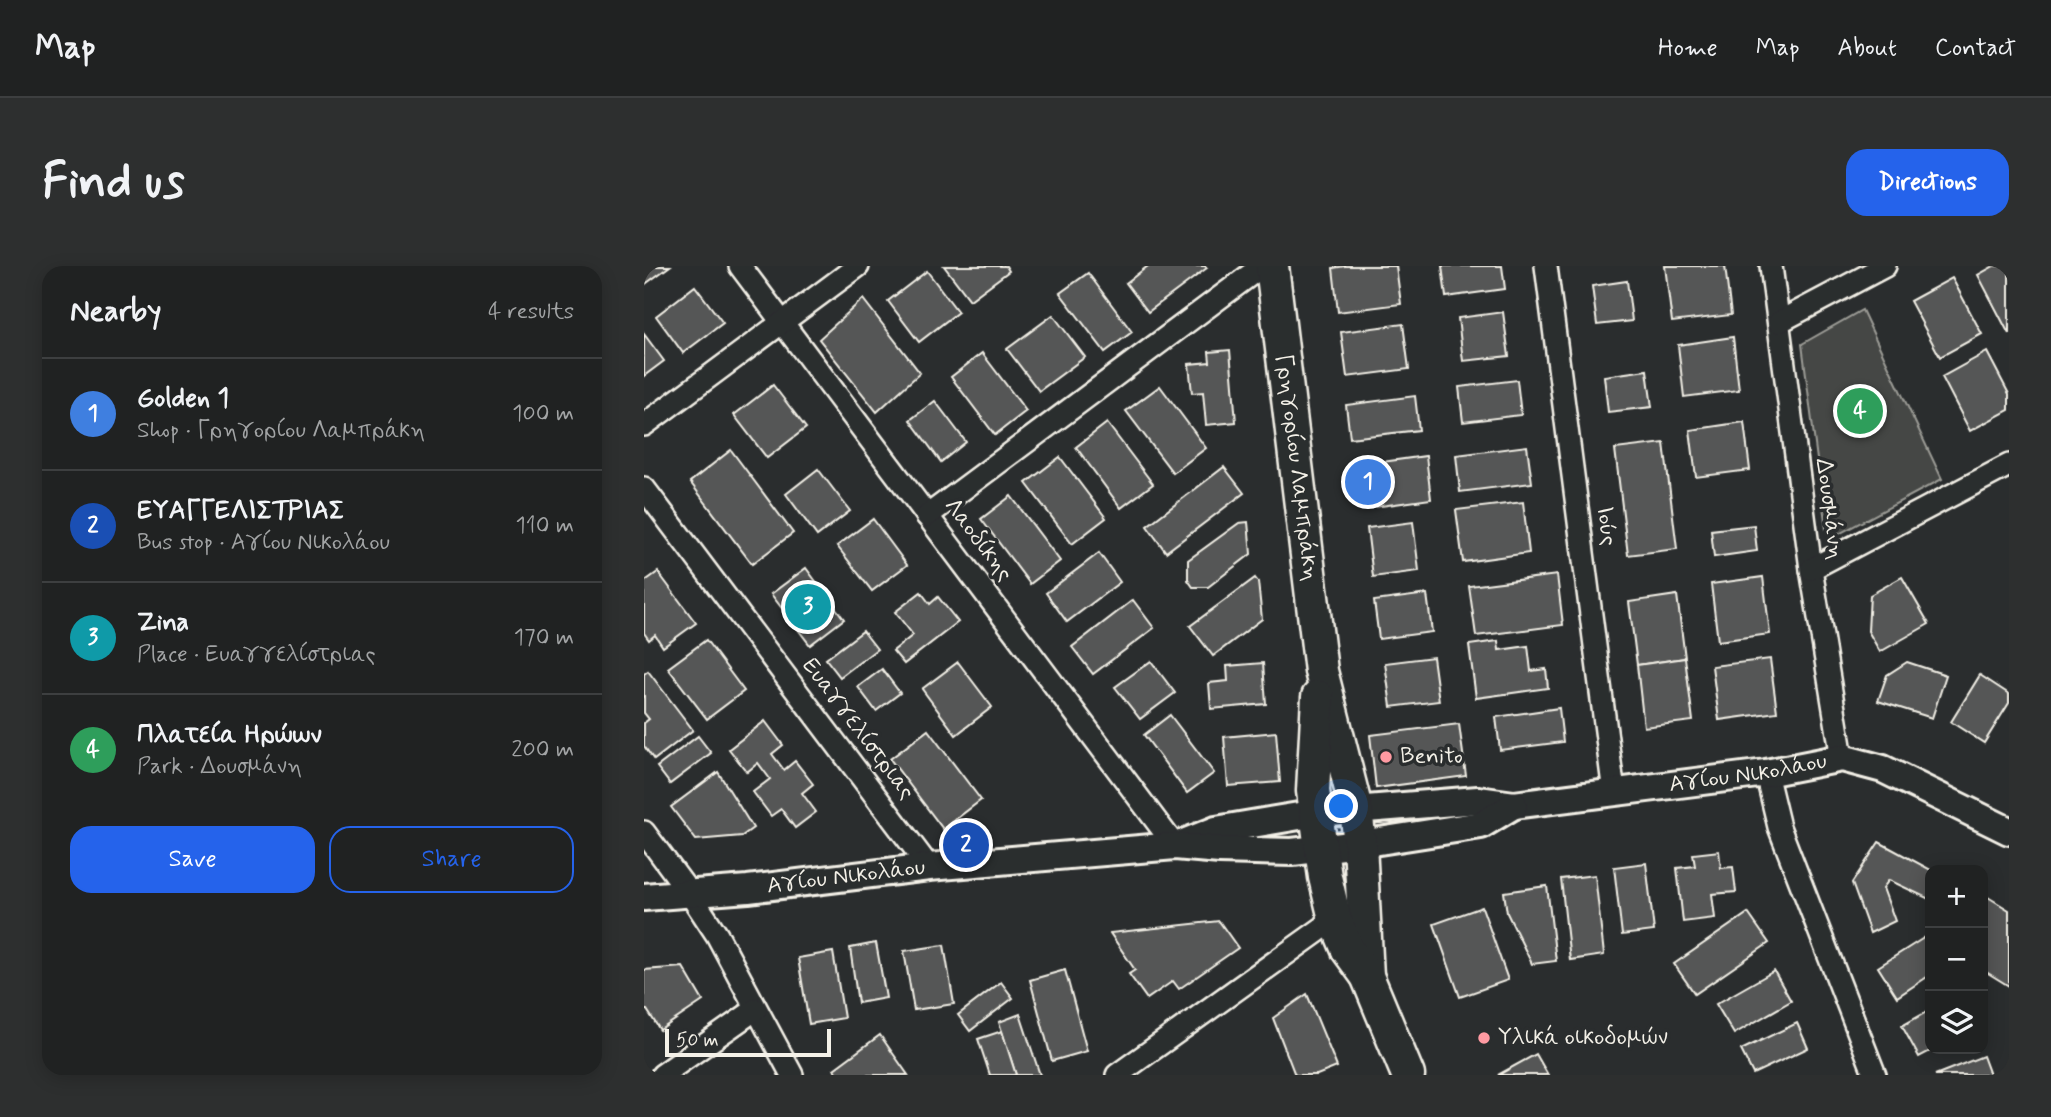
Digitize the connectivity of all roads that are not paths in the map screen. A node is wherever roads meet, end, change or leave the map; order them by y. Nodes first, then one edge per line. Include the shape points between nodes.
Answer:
1 (740, 266) edge
2 (858, 266) edge
3 (1262, 266) edge
4 (1272, 266) edge
5 (1546, 266) edge
6 (1771, 266) edge
7 (1885, 266) edge
8 (782, 323) junction
9 (1779, 323) junction
10 (644, 425) edge
11 (2009, 464) edge
12 (644, 488) edge
13 (927, 516) junction
14 (1811, 569) junction
15 (1321, 671) junction
16 (1842, 758) junction
17 (1766, 773) junction
18 (1614, 793) junction
19 (1514, 805) junction
20 (1356, 810) junction
21 (1317, 813) junction
22 (2009, 831) edge
23 (644, 832) edge
24 (1360, 844) junction
25 (1174, 846) junction
26 (1322, 848) junction
27 (929, 867) junction
28 (690, 894) junction
29 (644, 897) edge
30 (1335, 919) junction
31 (1367, 976) junction
32 (756, 1009) junction
33 (662, 1075) edge
34 (792, 1075) edge
35 (1117, 1075) edge
36 (1408, 1075) edge
37 (1875, 1075) edge

1 - 8 street, Λαοδίκης
2 - 8 street
3 - 13 street
4 - 15 main road, Γρηγορίου Λαμπράκη
5 - 18 street, Ιούς
6 - 9 street, Δουσμάνη
7 - 9 street
8 - 10 street
8 - 13 street, Λαοδίκης
9 - 14 street, Δουσμάνη
11 - 14 street
12 - 27 street, Ευαγγελίστριας
13 - 25 street, Λαοδίκης
14 - 16 street, Δουσμάνη
15 - 20 main road, Γρηγορίου Λαμπράκη
15 - 21 main road, Γρηγορίου Λαμπράκη via 1315,745
16 - 17 street, Αγίου Νικολάου
16 - 22 street, Αγίου Νικολάου via 1883,769
17 - 18 street, Αγίου Νικολάου
17 - 37 street via 1779,827
18 - 19 street, Αγίου Νικολάου
19 - 20 street, Αγίου Νικολάου via 1478,800
19 - 24 street, Αγίου Νικολάου via 1480,825
20 - 21 street, Αγίου Νικολάου
20 - 24 main road, Γρηγορίου Λαμπράκη
21 - 25 street, Αγίου Νικολάου via 1216,830
21 - 26 main road, Γρηγορίου Λαμπράκη
23 - 28 street
24 - 26 street, Αγίου Νικολάου
24 - 31 main road, Γρηγορίου Λαμπράκη
25 - 26 street, Αγίου Νικολάου via 1275,852
25 - 27 street, Αγίου Νικολάου
26 - 30 main road, Γρηγορίου Λαμπράκη
27 - 28 street, Αγίου Νικολάου
28 - 29 street, Αγίου Νικολάου
28 - 32 street
30 - 31 main road, Γρηγορίου Λαμπράκη via 1348,950
30 - 35 street
31 - 36 main road, Γρηγορίου Λαμπράκη
32 - 33 street
32 - 34 street

